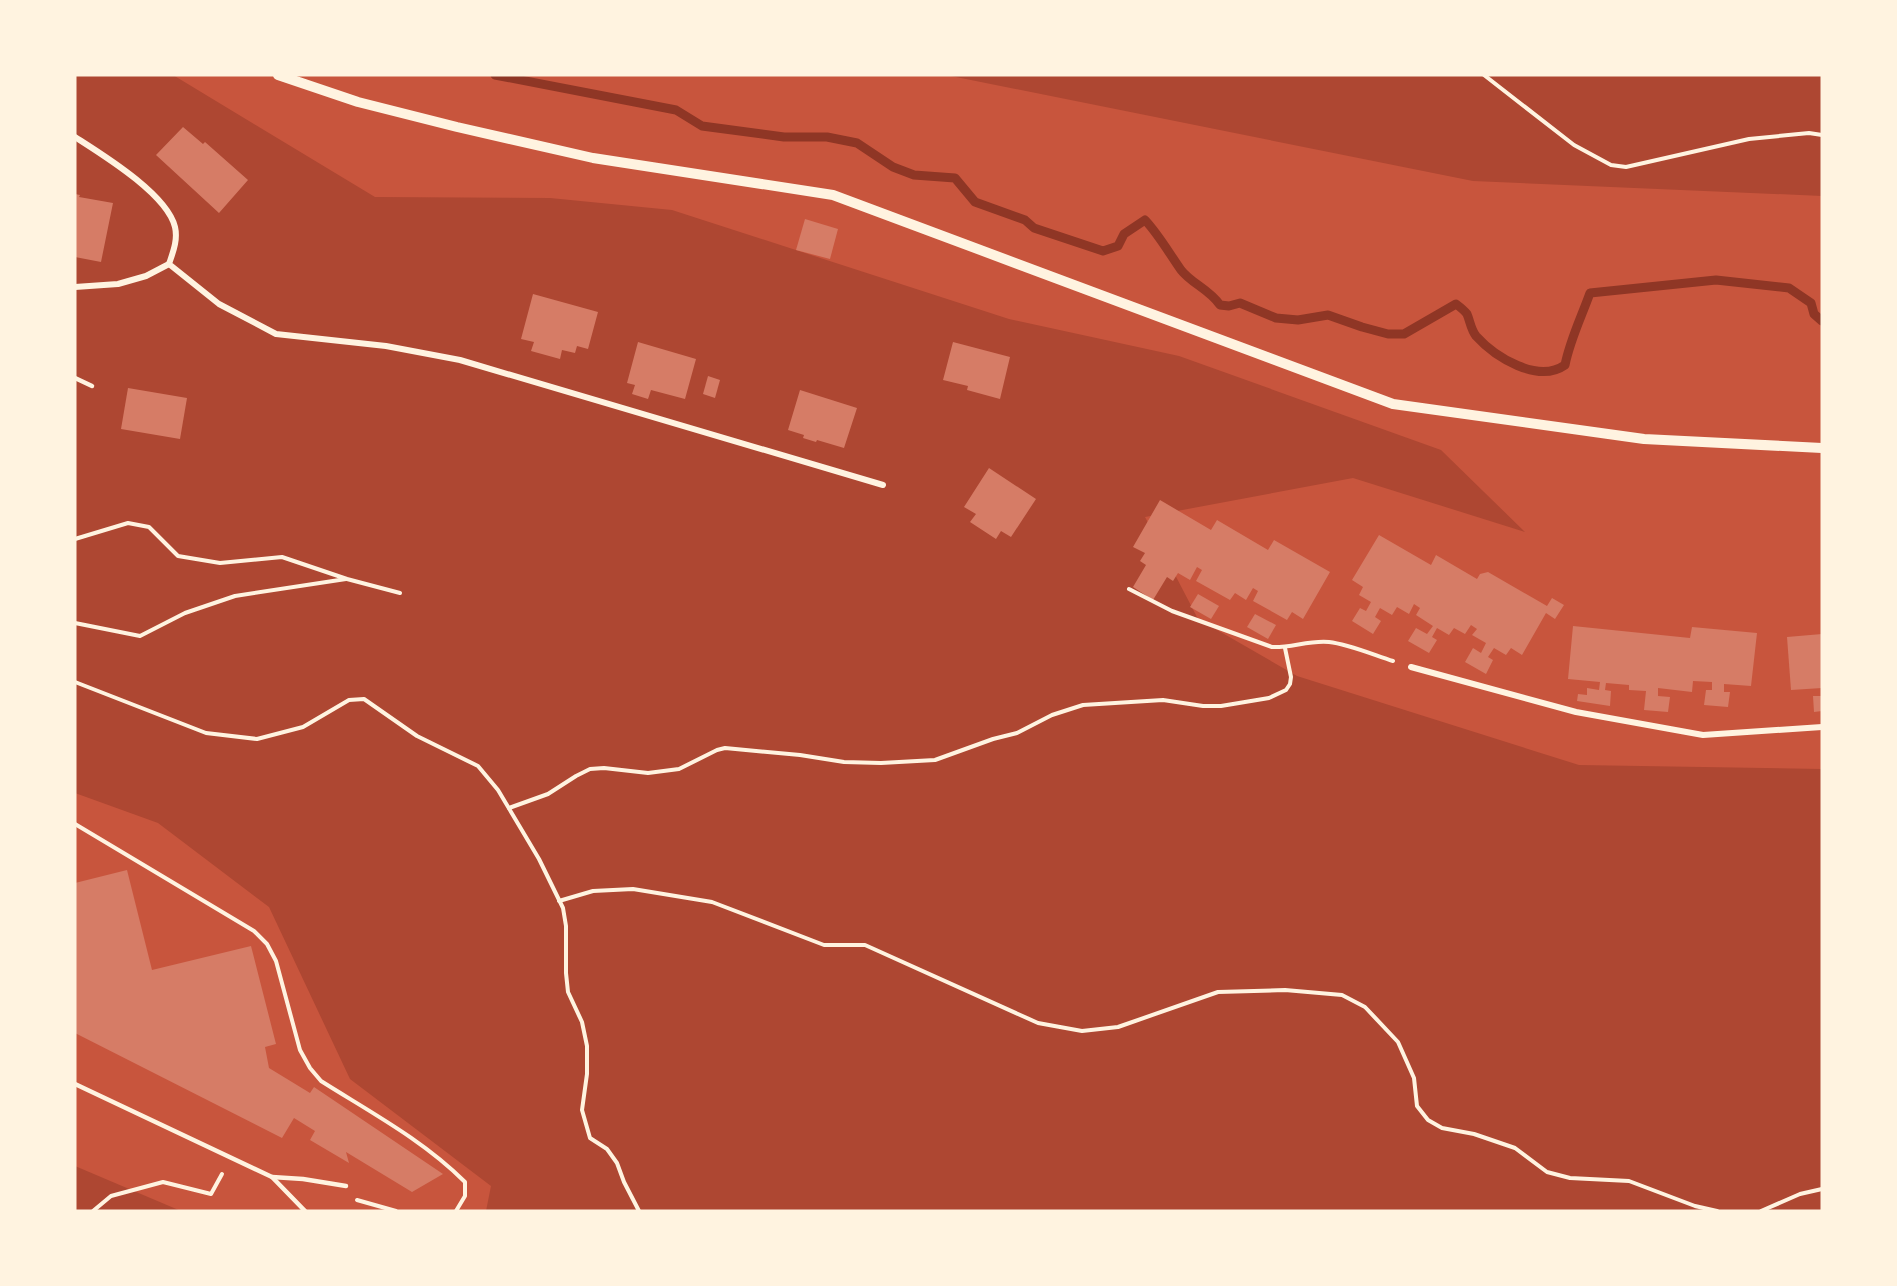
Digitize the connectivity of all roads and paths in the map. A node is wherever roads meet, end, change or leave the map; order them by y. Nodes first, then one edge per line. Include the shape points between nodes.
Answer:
1 (278, 75) edge
2 (1484, 75) edge
3 (1822, 135) edge
4 (75, 136) edge
5 (169, 264) junction
6 (75, 287) edge
7 (75, 378) edge
8 (92, 386) dead end
9 (1822, 448) edge
10 (883, 485) dead end
11 (75, 539) edge
12 (347, 579) junction
13 (1129, 589) dead end
14 (400, 593) dead end
15 (75, 623) edge
16 (1285, 648) junction
17 (1411, 667) joint
18 (75, 682) edge
19 (1822, 727) edge
20 (509, 808) junction
21 (75, 824) edge
22 (559, 901) junction
23 (75, 1084) edge
24 (231, 1158) junction
25 (272, 1177) junction
26 (346, 1186) dead end
27 (1822, 1189) edge
28 (93, 1211) edge
29 (305, 1211) edge
30 (456, 1211) edge
31 (639, 1211) edge
32 (1717, 1211) edge
33 (1761, 1211) edge

1 - 9 street via 358,102 593,158 833,195 1393,404 1644,439
2 - 3 path via 1574,145 1611,165 1626,167 1749,139
4 - 5 street via 121,166 162,204 175,227 175,247
5 - 6 street via 118,284
5 - 10 street via 219,304 276,334 386,346 460,360
7 - 8 lane
11 - 12 path via 128,523 149,527 178,556 220,563 282,557
12 - 14 path
12 - 15 path via 235,596 185,613 140,636
13 - 16 path via 1172,611 1272,647
16 - 17 path via 1331,642
16 - 20 path via 1290,684 1269,698 1249,703 1203,706 1163,700 1083,705 1017,733 918,762 844,762 725,748 679,769 590,769 548,795
17 - 19 street via 1576,712 1703,735
18 - 20 path via 206,733 256,739 303,727 349,700 364,699 417,736 478,766
20 - 22 path
21 - 30 path via 254,932 267,944 276,961 300,1050 310,1068 321,1081 429,1149 465,1182 465,1196
22 - 31 path via 566,926 568,992 582,1022 587,1046 582,1110 590,1138 607,1149 617,1163
22 - 32 path via 593,891 633,890 712,902 824,945 865,945 1038,1023 1082,1031 1118,1027 1218,992 1284,990 1341,995 1365,1007 1398,1042 1414,1078 1417,1106 1428,1120 1442,1128 1515,1148 1547,1172 1570,1178 1629,1181
23 - 24 lane
24 - 25 lane
24 - 28 path via 211,1194 164,1182 111,1196
25 - 26 lane
25 - 29 lane
27 - 33 path

